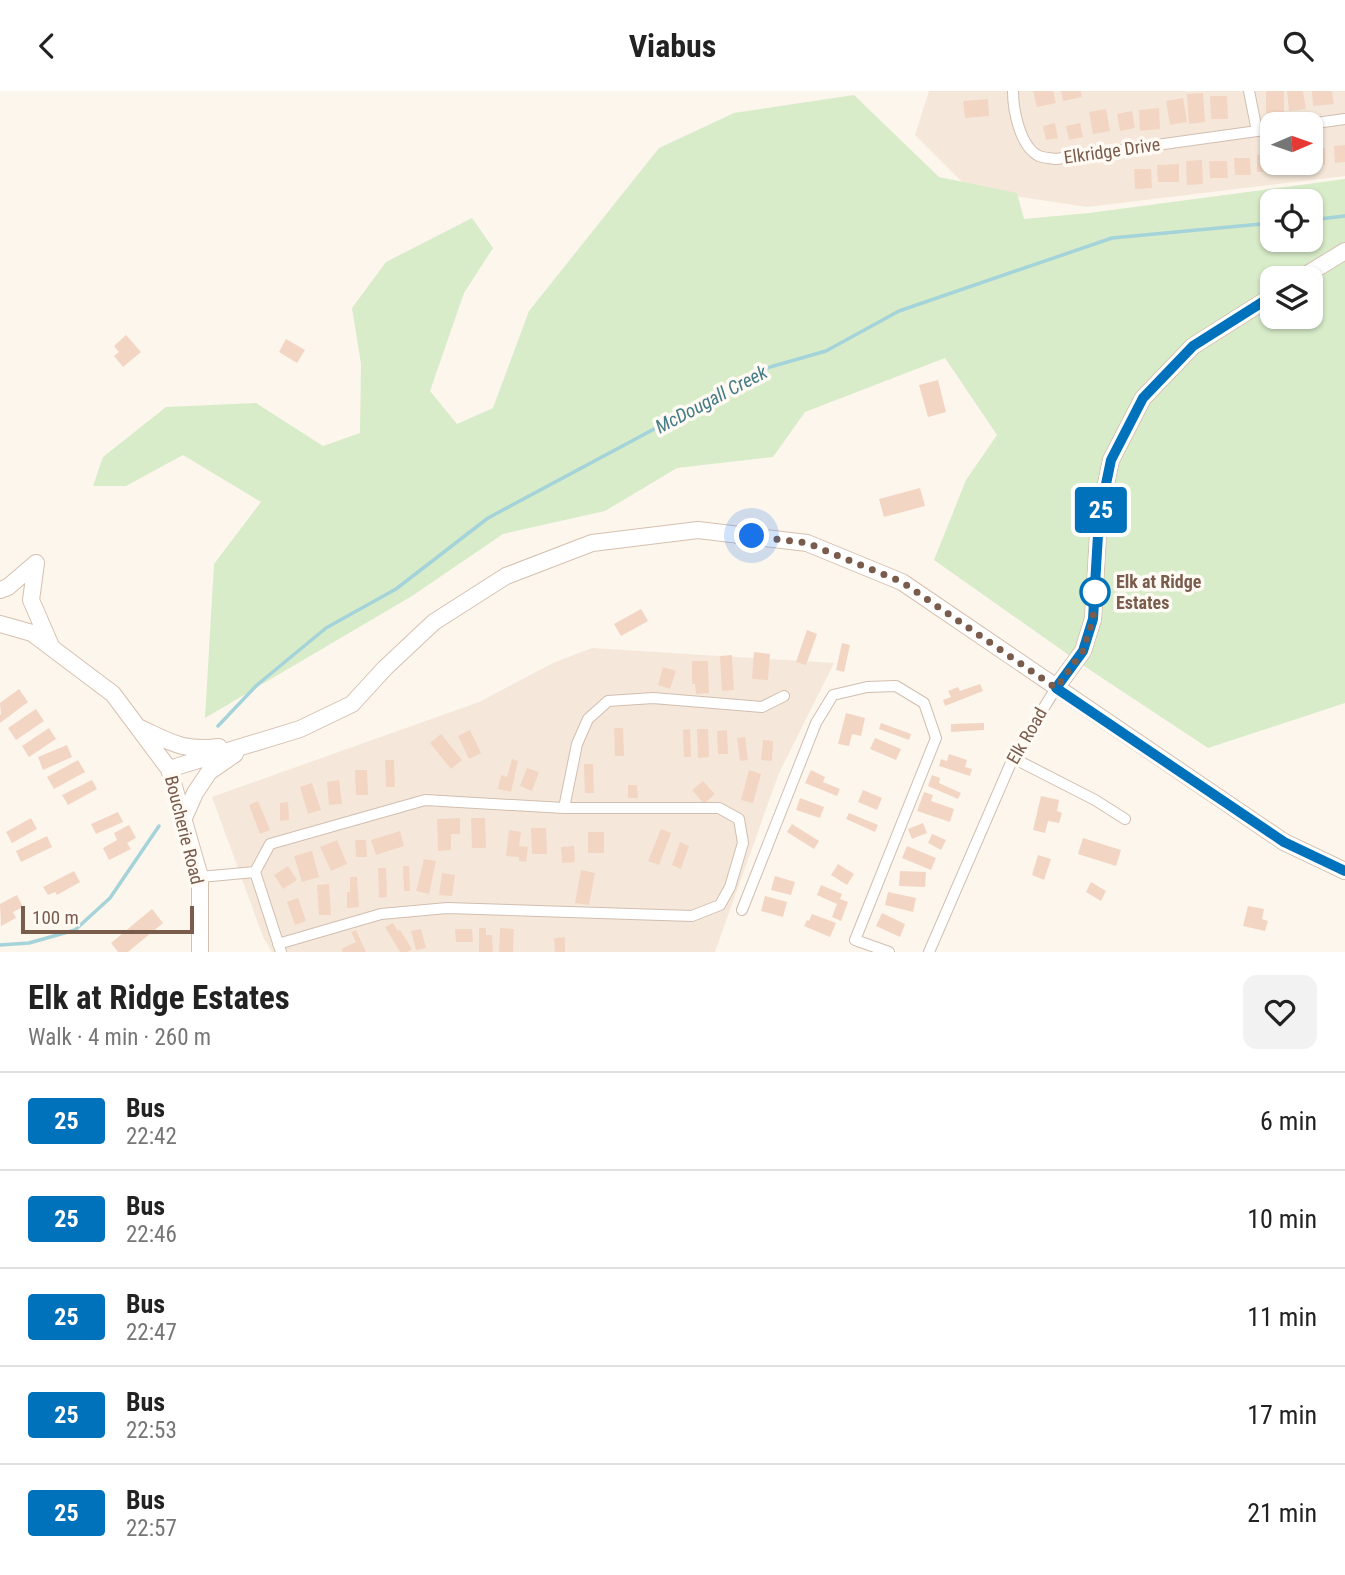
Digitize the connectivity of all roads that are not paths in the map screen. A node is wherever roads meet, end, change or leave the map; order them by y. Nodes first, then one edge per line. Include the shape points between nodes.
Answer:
1 (1013, 91) edge
2 (1249, 91) edge
3 (1345, 120) edge
4 (1323, 122) edge
5 (1257, 131) junction
6 (1260, 131) edge
7 (1345, 251) edge
8 (1321, 266) edge
9 (1260, 304) edge
10 (0, 590) edge
11 (0, 624) edge
12 (52, 648) junction
13 (1056, 688) junction
14 (784, 697) dead end
15 (137, 726) junction
16 (249, 745) junction
17 (1013, 758) junction
18 (169, 769) junction
19 (564, 808) junction
20 (1125, 819) dead end
21 (183, 820) junction
22 (1345, 871) edge
23 (255, 872) junction
24 (200, 877) junction
25 (742, 910) dead end
26 (280, 948) edge
27 (200, 952) edge
28 (889, 952) edge
29 (929, 952) edge

1 - 5 street, Elkridge Drive via 1014,113 1024,141 1038,156 1056,159
2 - 5 street
3 - 4 street
5 - 6 street, Elkridge Drive
7 - 8 street
9 - 13 street, Elk Road via 1193,346 1143,398 1111,460 1099,518 1093,619 1083,651
10 - 12 street via 36,563 31,600
11 - 12 street, Boucherie Road via 32,633
12 - 15 street, Boucherie Road via 113,694
13 - 16 street via 902,582 807,543 698,530 592,543 506,576 434,622 352,704 300,729
13 - 17 street, Elk Road
13 - 22 street via 1284,842
14 - 19 street via 762,707 653,698 608,701 588,719 577,744
15 - 16 street via 183,747
15 - 18 street, Boucherie Road
16 - 18 street
16 - 21 street via 209,772
17 - 20 street
17 - 29 street, Elk Road
18 - 21 street, Boucherie Road
19 - 23 street via 425,800 270,844
19 - 26 street via 719,808 739,820 743,843 730,887 720,905 692,916 447,908 381,914
21 - 24 street, Boucherie Road
23 - 24 street
23 - 26 street
24 - 27 street, Boucherie Road
25 - 28 street via 816,723 833,695 896,686 924,703 936,738 855,940

